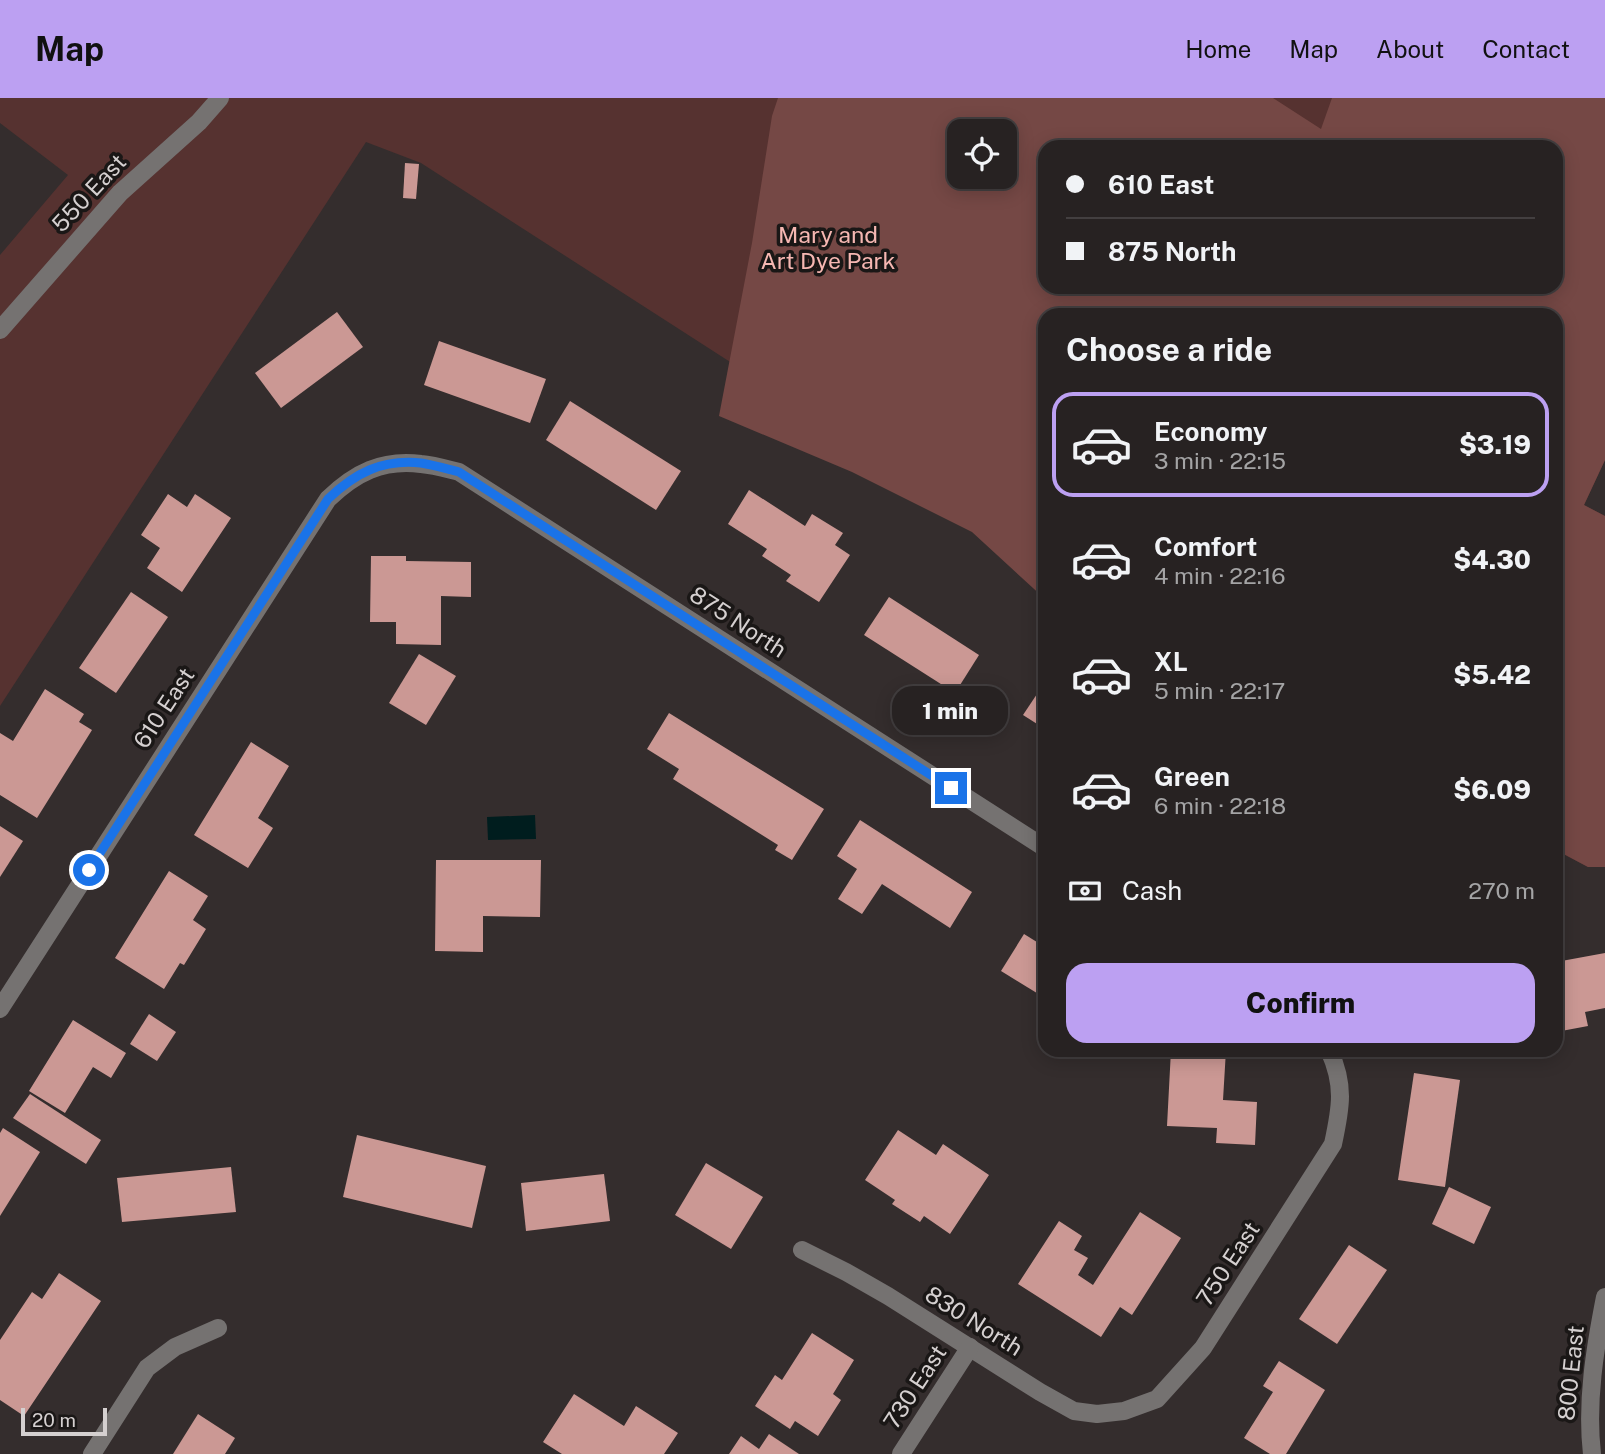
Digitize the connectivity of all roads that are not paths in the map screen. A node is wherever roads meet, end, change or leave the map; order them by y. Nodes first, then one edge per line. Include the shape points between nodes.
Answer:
1 (220, 98) edge
2 (0, 330) edge
3 (394, 463) joint
4 (1038, 844) edge
5 (0, 1009) edge
6 (1332, 1057) edge
7 (802, 1251) dead end
8 (1605, 1297) edge
9 (218, 1328) dead end
10 (970, 1347) junction
11 (1124, 1411) joint
12 (92, 1454) edge
13 (901, 1454) edge
14 (1592, 1454) edge

1 - 2 street, 550 East via 120,193
3 - 4 street, 875 North via 421,463 459,472
3 - 5 street, 610 East via 365,471 328,499
6 - 11 street, 750 East via 1341,1091 1334,1144 1203,1348 1157,1399
7 - 10 street, 830 North via 888,1296
8 - 14 street, 800 East via 1590,1397
9 - 12 street via 175,1347 147,1368
10 - 11 street, 830 North via 1074,1411
10 - 13 street, 730 East

